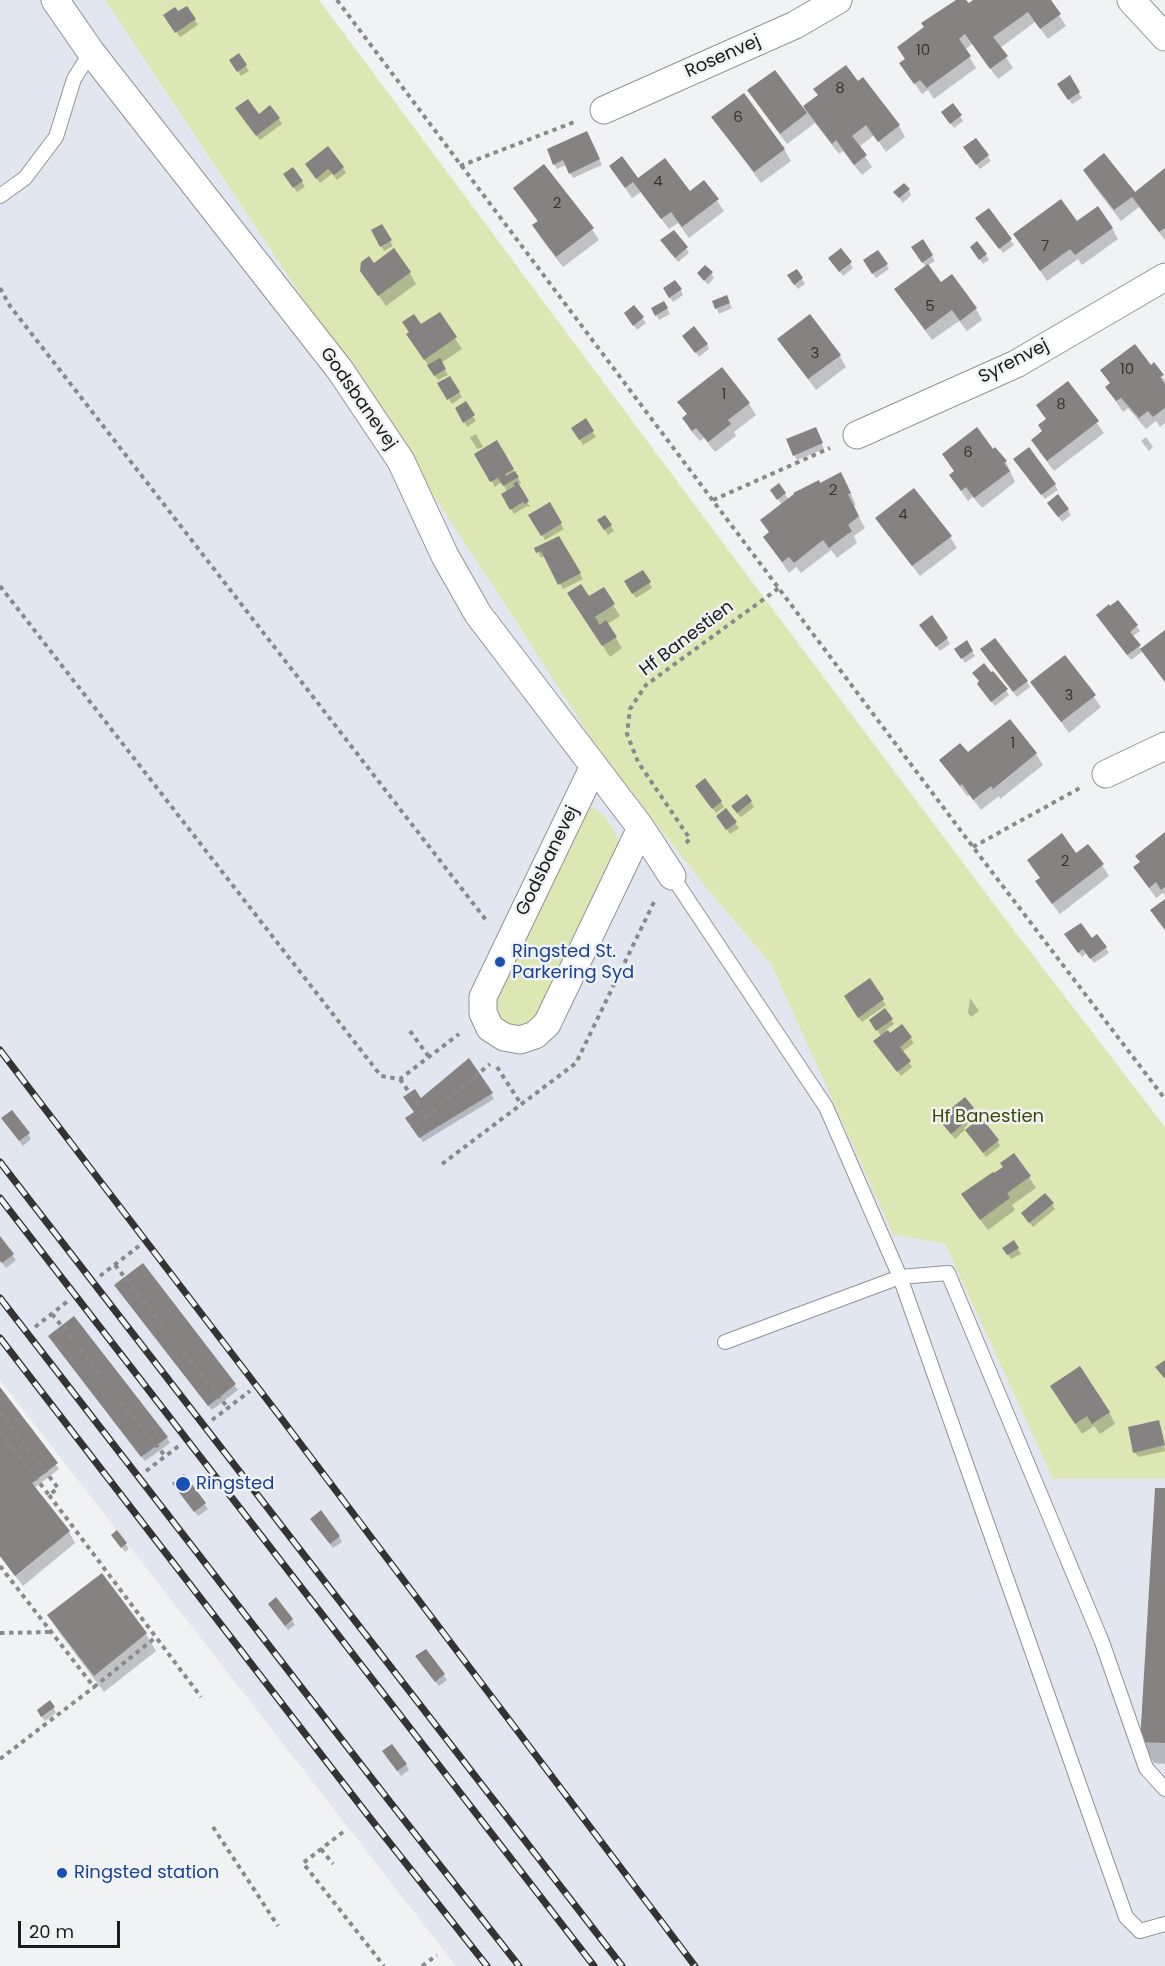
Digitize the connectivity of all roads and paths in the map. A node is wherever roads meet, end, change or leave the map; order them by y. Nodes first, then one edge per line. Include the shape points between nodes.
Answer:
1 (55, 0) edge
2 (337, 0) edge
3 (838, 0) edge
4 (1131, 0) edge
5 (1165, 37) edge
6 (91, 52) junction
7 (604, 110) joint
8 (460, 166) junction
9 (0, 196) edge
10 (1165, 277) edge
11 (0, 288) edge
12 (857, 435) joint
13 (713, 500) junction
14 (0, 586) edge
15 (778, 588) junction
16 (1165, 746) edge
17 (594, 766) junction
18 (1106, 774) joint
19 (641, 828) junction
20 (682, 846) dead end
21 (973, 847) junction
22 (672, 876) joint
23 (462, 890) dead end
24 (467, 1029) dead end
25 (410, 1030) dead end
26 (429, 1057) junction
27 (400, 1078) junction
28 (1165, 1099) edge
29 (521, 1104) dead end
30 (426, 1117) junction
31 (412, 1128) dead end
32 (139, 1246) dead end
33 (115, 1265) junction
34 (100, 1276) dead end
35 (900, 1277) junction
36 (69, 1301) dead end
37 (52, 1314) junction
38 (163, 1326) dead end
39 (35, 1328) dead end
40 (725, 1342) dead end
41 (184, 1352) dead end
42 (101, 1375) dead end
43 (250, 1390) dead end
44 (121, 1402) dead end
45 (228, 1408) junction
46 (0, 1412) edge
47 (212, 1420) dead end
48 (0, 1431) edge
49 (180, 1445) dead end
50 (11, 1446) junction
51 (6, 1450) dead end
52 (165, 1456) junction
53 (146, 1471) dead end
54 (49, 1495) junction
55 (0, 1566) edge
56 (51, 1632) junction
57 (0, 1633) edge
58 (156, 1638) junction
59 (94, 1687) junction
60 (201, 1697) dead end
61 (0, 1759) edge
62 (1165, 1789) edge
63 (213, 1827) dead end
64 (343, 1832) dead end
65 (321, 1849) junction
66 (333, 1864) dead end
67 (1165, 1924) edge
68 (278, 1926) dead end
69 (437, 1955) dead end
70 (384, 1966) edge
71 (422, 1966) edge

1 - 6 street, Godsbanevej
2 - 8 path
3 - 7 street, Rosenvej via 795,25
4 - 5 street
6 - 9 lane via 75,79 56,137 24,178
6 - 17 street, Godsbanevej via 340,370 401,461 445,556 478,615
7 - 8 path
8 - 13 path
10 - 12 street, Syrenvej via 1016,363
11 - 23 path via 58,369
12 - 13 path
13 - 15 path
14 - 27 path via 381,1076
15 - 20 path, Hf Banestien via 646,685 630,709 627,734 638,762 690,839
15 - 21 path
16 - 18 street
17 - 19 street, Godsbanevej
17 - 19 street, Godsbanevej via 483,997 483,1013 490,1028 504,1037 520,1040 535,1035 547,1024
18 - 21 path
19 - 22 street, Godsbanevej
21 - 28 path
22 - 35 lane via 826,1107
24 - 26 path
25 - 26 path
26 - 27 path
27 - 30 path
29 - 30 path via 493,1062
30 - 31 path
32 - 33 path
33 - 34 path
33 - 38 path
35 - 40 lane
35 - 62 lane via 948,1273 1102,1642 1146,1768
35 - 67 lane via 1126,1917 1140,1930
36 - 37 path
37 - 39 path
37 - 42 path
41 - 45 path
43 - 45 path
44 - 52 path
45 - 47 path
46 - 54 path via 58,1488
48 - 50 path
49 - 52 path
50 - 51 path
50 - 54 path
52 - 53 path
54 - 58 path
55 - 56 path
56 - 57 path
56 - 59 path
58 - 59 path
58 - 60 path
59 - 61 path
63 - 68 path
64 - 65 path
65 - 66 path
65 - 70 path via 303,1863
69 - 71 path

